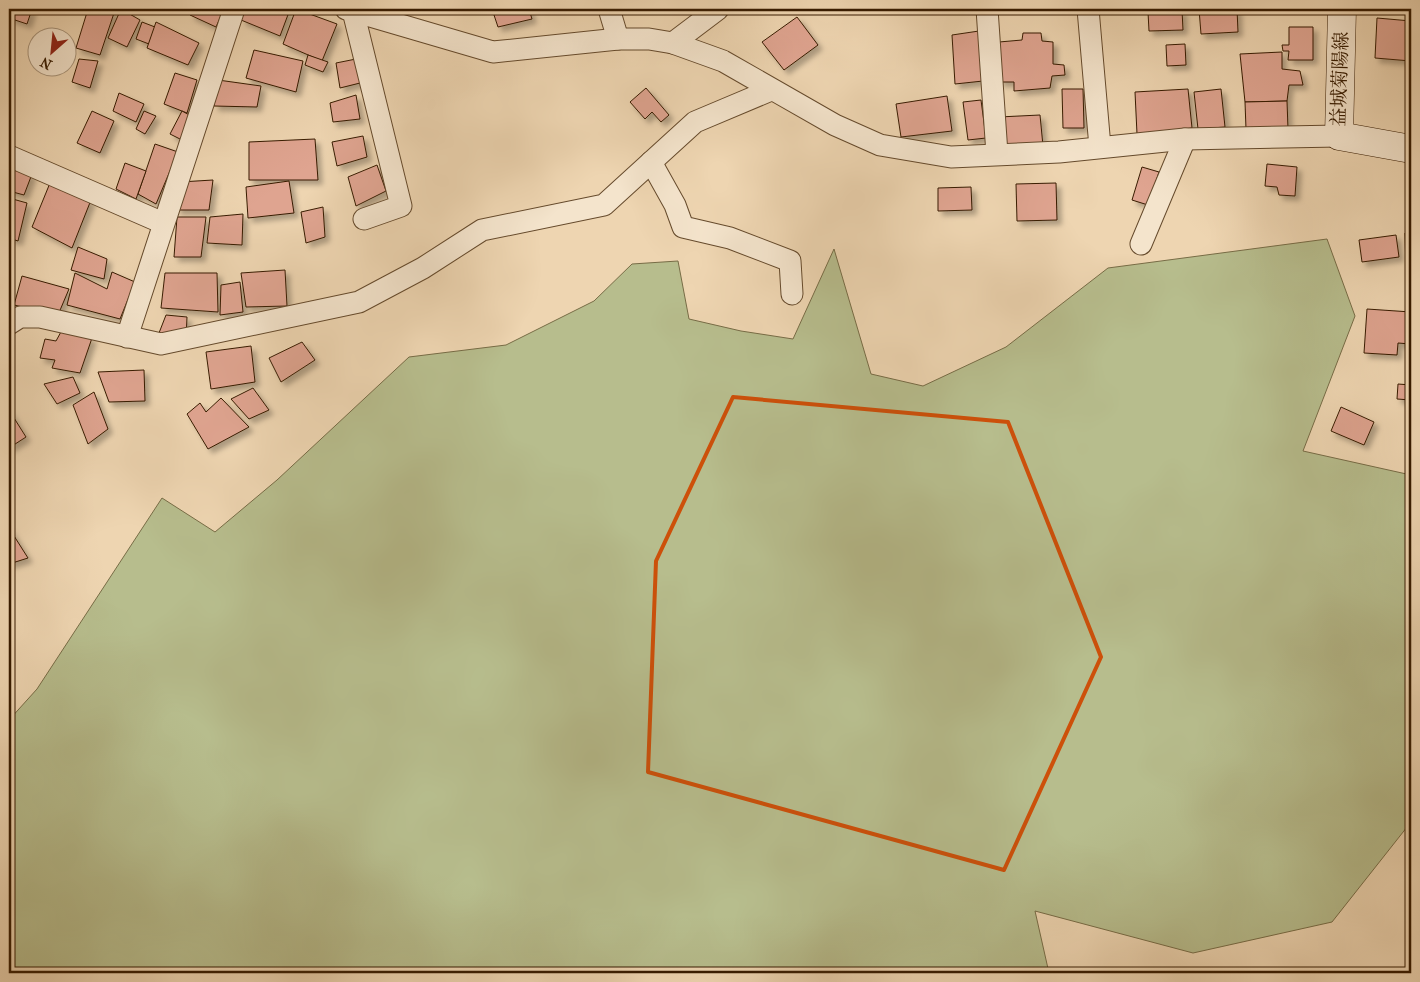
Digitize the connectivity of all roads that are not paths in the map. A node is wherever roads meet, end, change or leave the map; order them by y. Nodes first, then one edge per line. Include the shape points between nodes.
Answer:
1 (234, 9) edge
2 (609, 9) edge
3 (718, 9) edge
4 (988, 9) edge
5 (1088, 9) edge
6 (1342, 9) edge
7 (349, 10) edge
8 (618, 39) junction
9 (673, 43) junction
10 (772, 90) junction
11 (1339, 136) junction
12 (1185, 139) junction
13 (1100, 148) junction
14 (1411, 149) edge
15 (997, 154) junction
16 (9, 156) edge
17 (651, 162) junction
18 (364, 219) dead end
19 (163, 223) junction
20 (1141, 244) dead end
21 (792, 294) dead end
22 (9, 324) edge
23 (127, 337) junction

1 - 19 street
2 - 8 street
3 - 9 street
4 - 15 street
5 - 13 street
6 - 11 main road, 益城菊陽線
7 - 8 street via 493,52
7 - 18 street via 401,206
8 - 9 street
9 - 10 street via 723,61
10 - 15 street via 880,146 951,157
10 - 17 street via 695,122
11 - 12 street
11 - 14 main road, 益城菊陽線
12 - 13 street
12 - 20 street
13 - 15 street
16 - 19 street
17 - 21 street via 675,204 683,227 730,238 790,261
17 - 23 street via 604,205 482,230 423,268 358,302 160,344
19 - 23 street
22 - 23 street via 20,317 40,317

